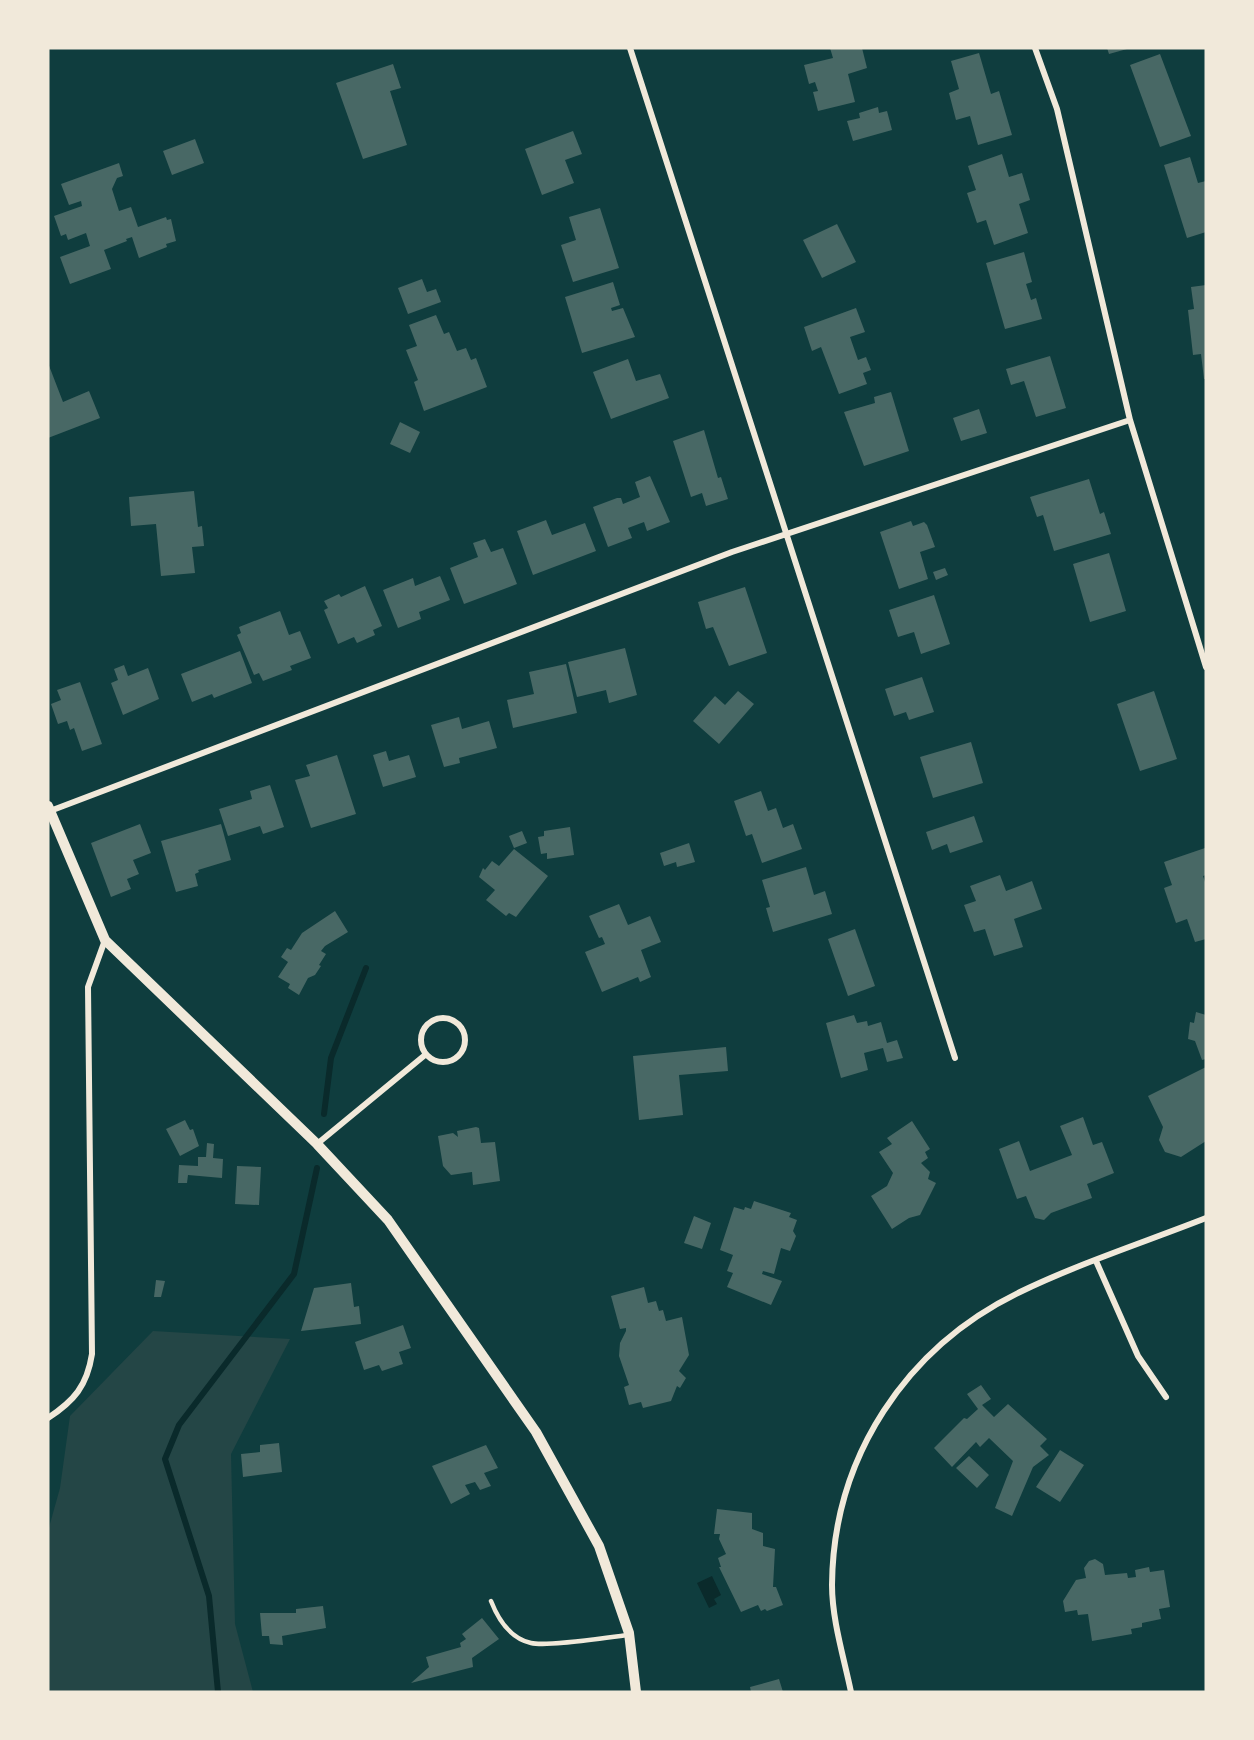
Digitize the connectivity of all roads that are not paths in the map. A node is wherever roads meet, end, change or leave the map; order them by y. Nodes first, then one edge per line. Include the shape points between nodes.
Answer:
1 (630, 48) edge
2 (1035, 48) edge
3 (1130, 420) junction
4 (786, 532) junction
5 (1206, 667) edge
6 (49, 809) edge
7 (105, 940) junction
8 (425, 1055) junction
9 (955, 1058) dead end
10 (317, 1144) junction
11 (1206, 1218) edge
12 (1096, 1262) junction
13 (1166, 1396) dead end
14 (48, 1418) edge
15 (491, 1601) dead end
16 (629, 1635) junction
17 (636, 1692) edge
18 (851, 1692) edge

1 - 4 street
2 - 3 street via 1057,109
3 - 4 street
3 - 5 street
4 - 6 street
4 - 9 street
6 - 7 street
7 - 10 street
7 - 14 street via 88,987 92,1354 89,1375 80,1392
8 - 8 street via 441,1063 460,1055 465,1035 458,1023 440,1018 426,1026 420,1041
8 - 10 street
10 - 16 street via 388,1220 536,1432 599,1546
11 - 12 street
12 - 13 street via 1138,1356
12 - 18 street via 1021,1291 984,1312 922,1361 894,1395 855,1462 839,1514 832,1587
15 - 16 lane via 498,1620 515,1636 532,1643
16 - 17 street

